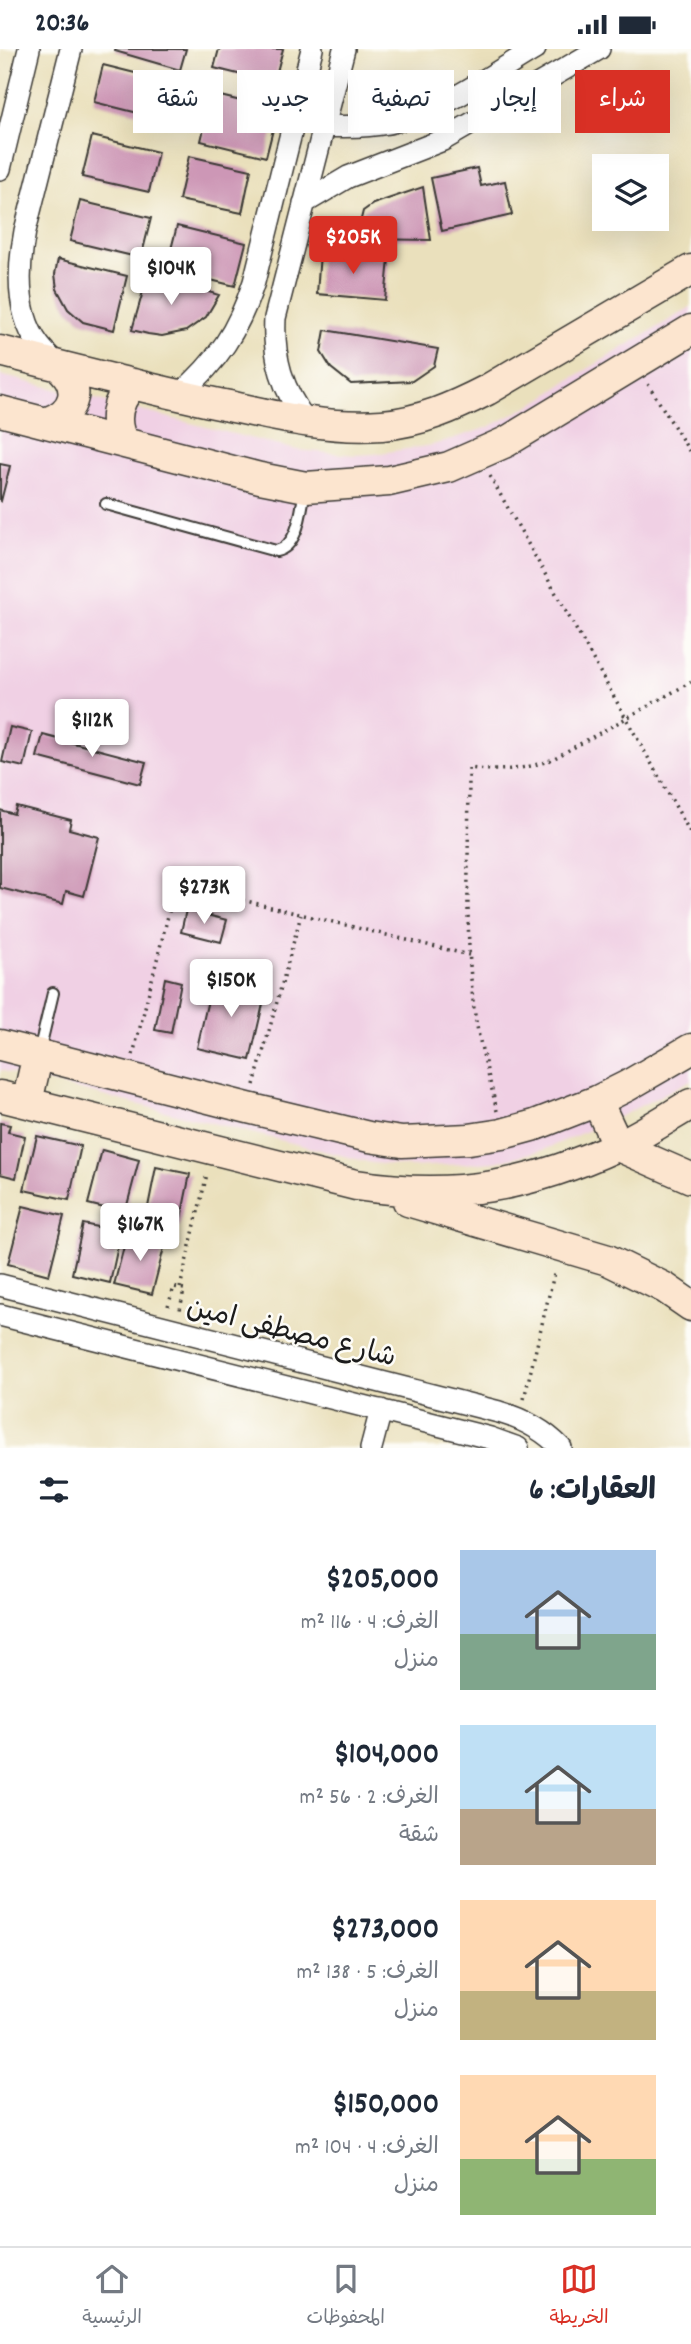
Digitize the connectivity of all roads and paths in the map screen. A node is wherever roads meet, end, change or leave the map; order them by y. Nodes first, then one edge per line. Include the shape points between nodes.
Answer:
1 (29, 49) edge
2 (71, 49) edge
3 (312, 49) edge
4 (344, 49) edge
5 (535, 49) edge
6 (599, 49) edge
7 (334, 88) edge
8 (454, 96) edge
9 (322, 133) edge
10 (390, 133) edge
11 (1, 153) edge
12 (394, 157) junction
13 (304, 203) junction
14 (691, 270) edge
15 (10, 275) edge
16 (244, 310) junction
17 (275, 318) junction
18 (691, 330) edge
19 (0, 351) edge
20 (635, 364) junction
21 (59, 366) junction
22 (133, 384) junction
23 (179, 395) junction
24 (0, 411) edge
25 (48, 422) junction
26 (307, 422) junction
27 (123, 442) junction
28 (691, 454) edge
29 (478, 456) junction
30 (306, 487) junction
31 (106, 504) dead end
32 (691, 682) edge
33 (626, 719) junction
34 (691, 834) edge
35 (301, 915) junction
36 (469, 955) junction
37 (53, 993) dead end
38 (0, 1045) edge
39 (691, 1049) edge
40 (38, 1054) junction
41 (128, 1077) junction
42 (13, 1099) edge
43 (597, 1101) junction
44 (691, 1104) edge
45 (248, 1108) junction
46 (502, 1134) junction
47 (618, 1146) junction
48 (213, 1149) junction
49 (691, 1178) edge
50 (398, 1191) junction
51 (561, 1245) junction
52 (0, 1285) edge
53 (180, 1288) dead end
54 (691, 1306) edge
55 (0, 1315) edge
56 (381, 1411) junction
57 (519, 1418) junction
58 (371, 1448) edge
59 (518, 1448) edge
60 (561, 1448) edge

1 - 11 street
2 - 15 street via 20,257
3 - 16 street
4 - 7 street
5 - 8 street
6 - 12 street via 458,132
9 - 13 street
10 - 12 street
12 - 13 street
13 - 17 street
14 - 26 street via 454,407 383,425
15 - 21 street via 38,344
16 - 17 street
16 - 23 street via 220,354
17 - 26 street via 279,374
18 - 20 street
19 - 21 street
20 - 28 path
20 - 29 street
21 - 22 street
21 - 25 street via 73,385 73,397 69,409
22 - 23 street
22 - 27 street via 121,398 116,416
23 - 26 street
24 - 25 street
25 - 27 street
27 - 30 street
29 - 30 street via 389,481
29 - 33 path
30 - 31 lane via 293,539 287,548 276,551
32 - 33 path
33 - 34 path
33 - 36 path via 535,766 502,771 469,768
35 - 36 path
35 - 41 path via 176,884
35 - 45 path
36 - 46 path via 475,1018
37 - 40 lane
38 - 40 street
39 - 43 street
40 - 41 street
40 - 42 street
41 - 45 street
42 - 48 street
43 - 46 street
43 - 47 street
44 - 47 street
45 - 46 street via 402,1142
47 - 49 street
47 - 50 street via 548,1174 511,1183
48 - 50 street
48 - 53 path
50 - 51 street via 411,1203
51 - 54 street via 637,1272
51 - 57 path
52 - 57 street, شارع مصطفى امين
55 - 56 street, شارع مصطفى امين
56 - 58 street
56 - 59 street, شارع مصطفى امين
57 - 60 street, شارع مصطفى امين

